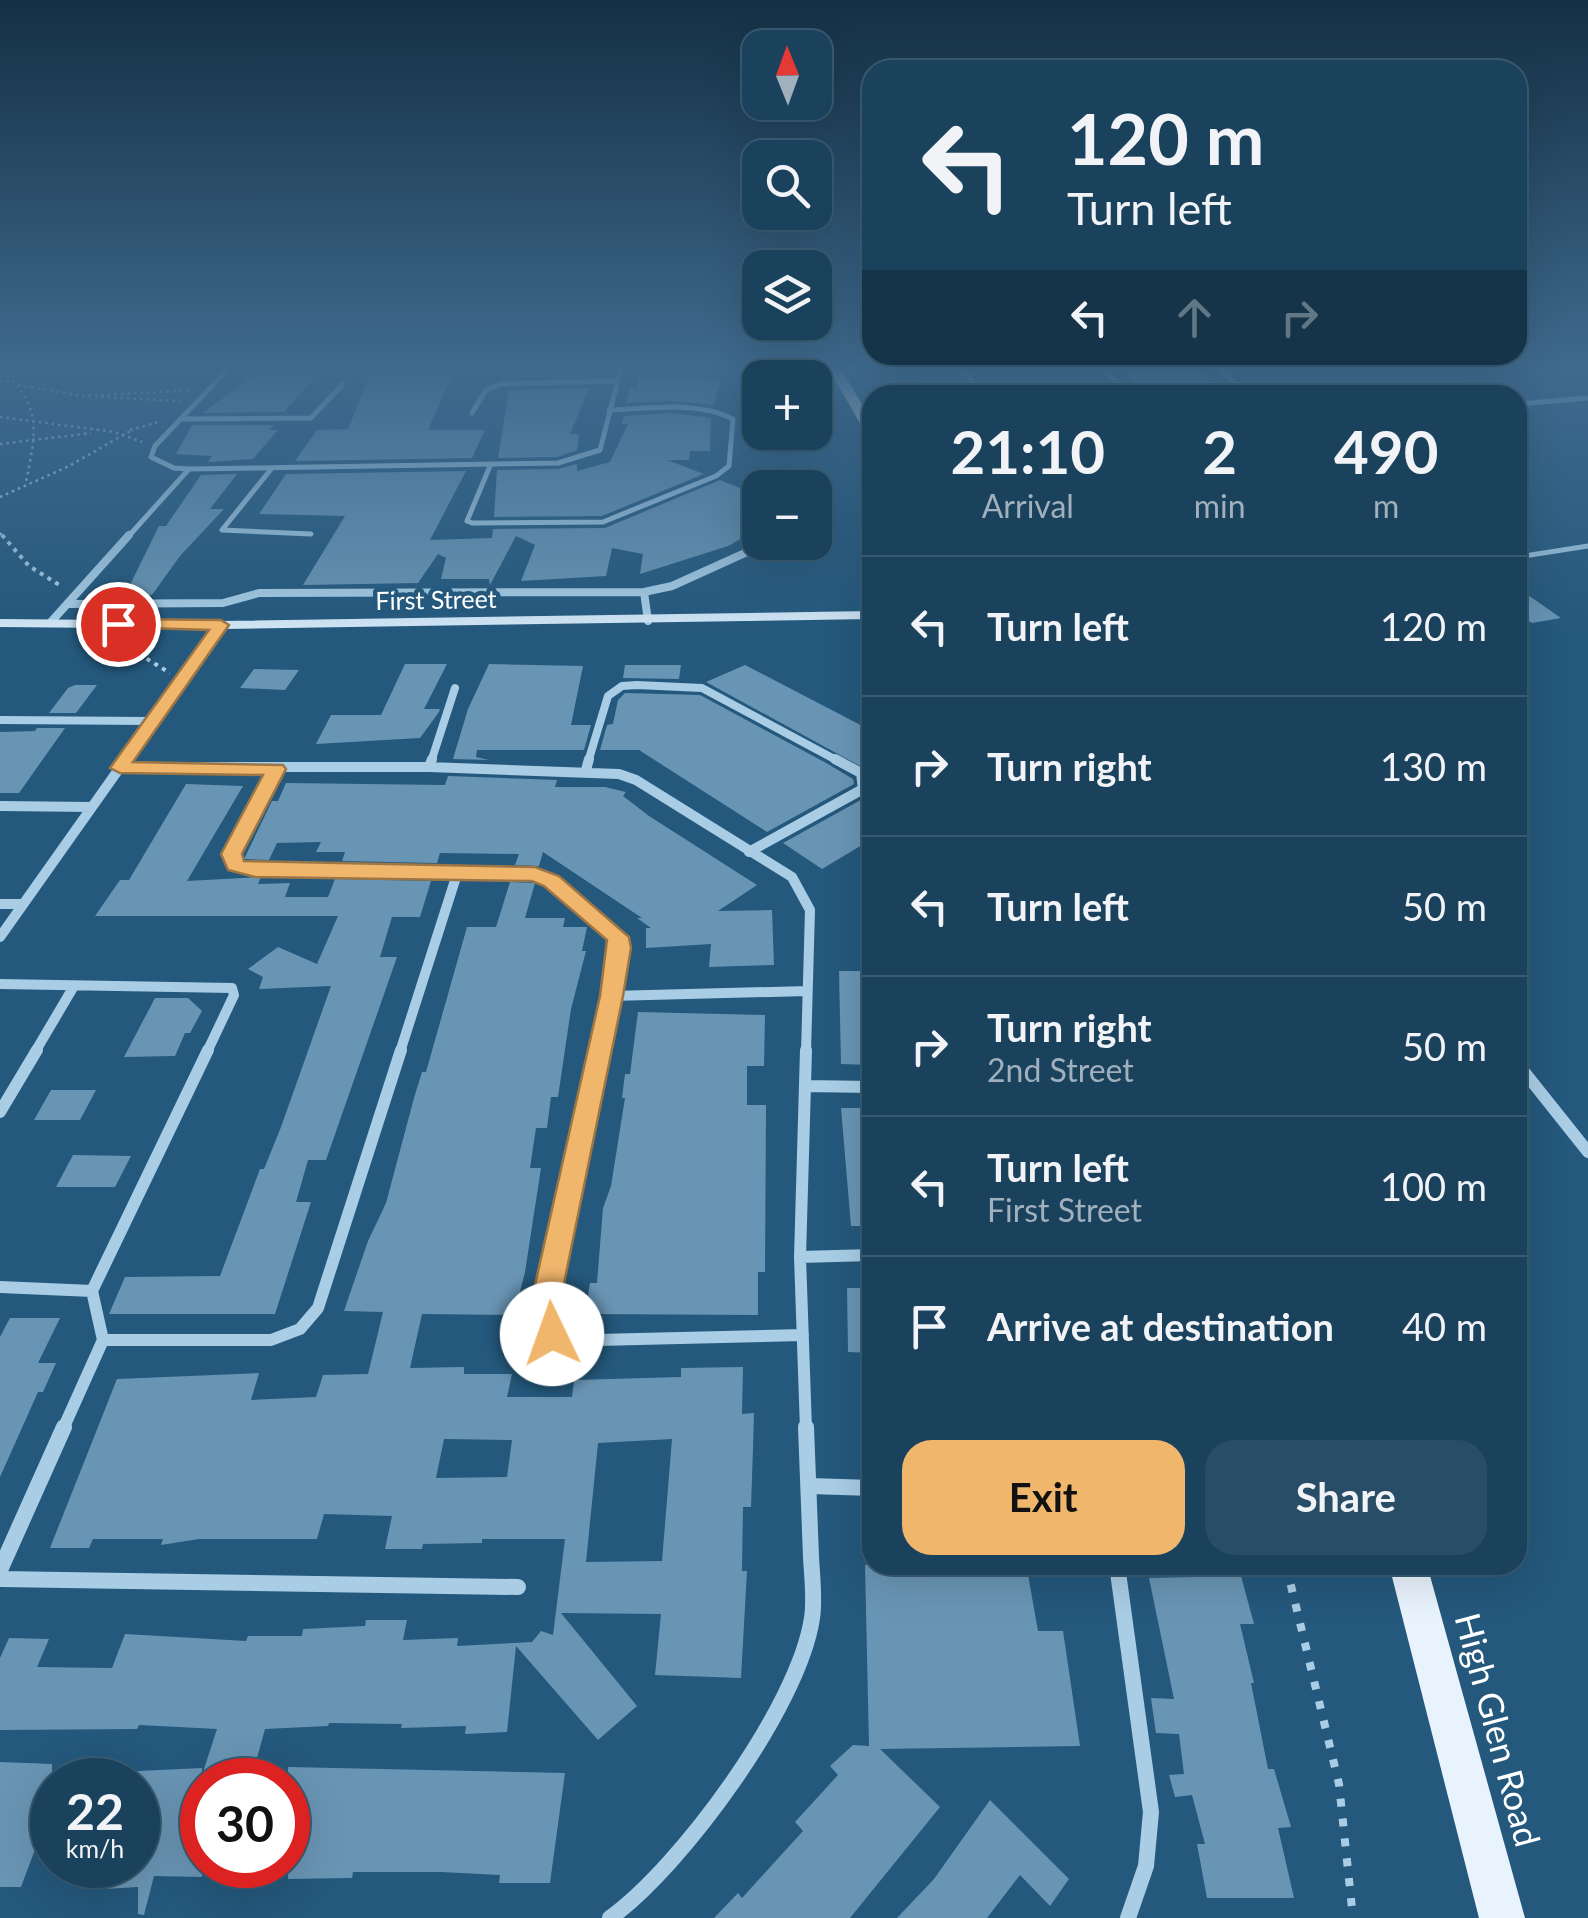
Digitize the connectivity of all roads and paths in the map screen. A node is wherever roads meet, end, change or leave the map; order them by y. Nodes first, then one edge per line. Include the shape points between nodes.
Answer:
1 (31, 454) edge
2 (91, 454) edge
3 (152, 454) edge
4 (591, 454) edge
5 (730, 454) edge
6 (490, 466) junction
7 (272, 468) junction
8 (189, 469) junction
9 (26, 482) junction
10 (0, 496) edge
11 (0, 533) edge
12 (311, 534) dead end
13 (1588, 546) edge
14 (742, 554) edge
15 (1527, 556) edge
16 (644, 592) junction
17 (75, 595) junction
18 (67, 604) junction
19 (862, 615) edge
20 (648, 621) junction
21 (0, 623) edge
22 (50, 623) junction
23 (221, 625) junction
24 (102, 631) dead end
25 (181, 680) junction
26 (455, 688) dead end
27 (0, 720) edge
28 (150, 721) junction
29 (429, 767) junction
30 (120, 768) junction
31 (276, 769) junction
32 (586, 770) junction
33 (862, 773) edge
34 (862, 790) edge
35 (0, 806) edge
36 (92, 807) junction
37 (749, 852) junction
38 (458, 871) junction
39 (0, 904) edge
40 (24, 904) junction
41 (0, 937) edge
42 (0, 984) edge
43 (74, 986) junction
44 (807, 991) junction
45 (611, 996) junction
46 (1527, 1075) edge
47 (806, 1086) junction
48 (862, 1087) edge
49 (0, 1112) edge
50 (1588, 1152) edge
51 (862, 1256) edge
52 (800, 1257) junction
53 (0, 1287) edge
54 (92, 1291) junction
55 (803, 1335) junction
56 (103, 1340) junction
57 (810, 1486) junction
58 (862, 1488) edge
59 (0, 1570) edge
60 (1118, 1575) edge
61 (1288, 1575) edge
62 (1411, 1575) edge
63 (0, 1579) edge
64 (518, 1587) dead end
65 (610, 1918) edge
66 (1128, 1918) edge
67 (1353, 1918) edge
68 (1502, 1918) edge

1 - 9 path
2 - 9 path
3 - 8 street
4 - 6 street via 558,463
5 - 6 street via 729,466 716,476 602,522 472,523 467,520
6 - 7 street
7 - 8 street
7 - 12 street via 222,530
8 - 17 street
9 - 10 path
11 - 17 path via 30,566
13 - 15 lane
14 - 16 street
16 - 18 street via 259,594 223,603
16 - 20 street
17 - 18 street
18 - 22 street
19 - 20 street, First Street
20 - 23 street, First Street
21 - 22 street, First Street
22 - 23 street, First Street
23 - 25 street
24 - 25 path
25 - 28 street
26 - 29 street
27 - 28 street
28 - 30 street
29 - 31 street
29 - 32 street
30 - 31 street
30 - 36 street
31 - 38 street via 231,854 240,868
32 - 33 street via 608,696 622,686 647,685 710,690
32 - 37 street via 636,780
34 - 37 street
35 - 36 street
36 - 40 street
37 - 44 street via 792,877 806,897
38 - 45 street via 544,877 614,932 620,948
38 - 56 street via 311,1319 271,1340
39 - 40 street
40 - 41 street
42 - 43 street
43 - 49 street
43 - 54 street via 222,985 234,995
44 - 45 street
44 - 47 street
45 - 55 street via 546,1326 552,1334 580,1340
46 - 50 street
47 - 48 street
47 - 52 street
51 - 52 street
52 - 55 street
53 - 54 street
54 - 56 street
55 - 57 street
56 - 59 street
57 - 58 street
57 - 65 street via 813,1616 787,1699 744,1770 654,1880
60 - 66 street via 1151,1812 1150,1851
61 - 67 path via 1340,1786
62 - 68 main road, High Glen Road
63 - 64 street

